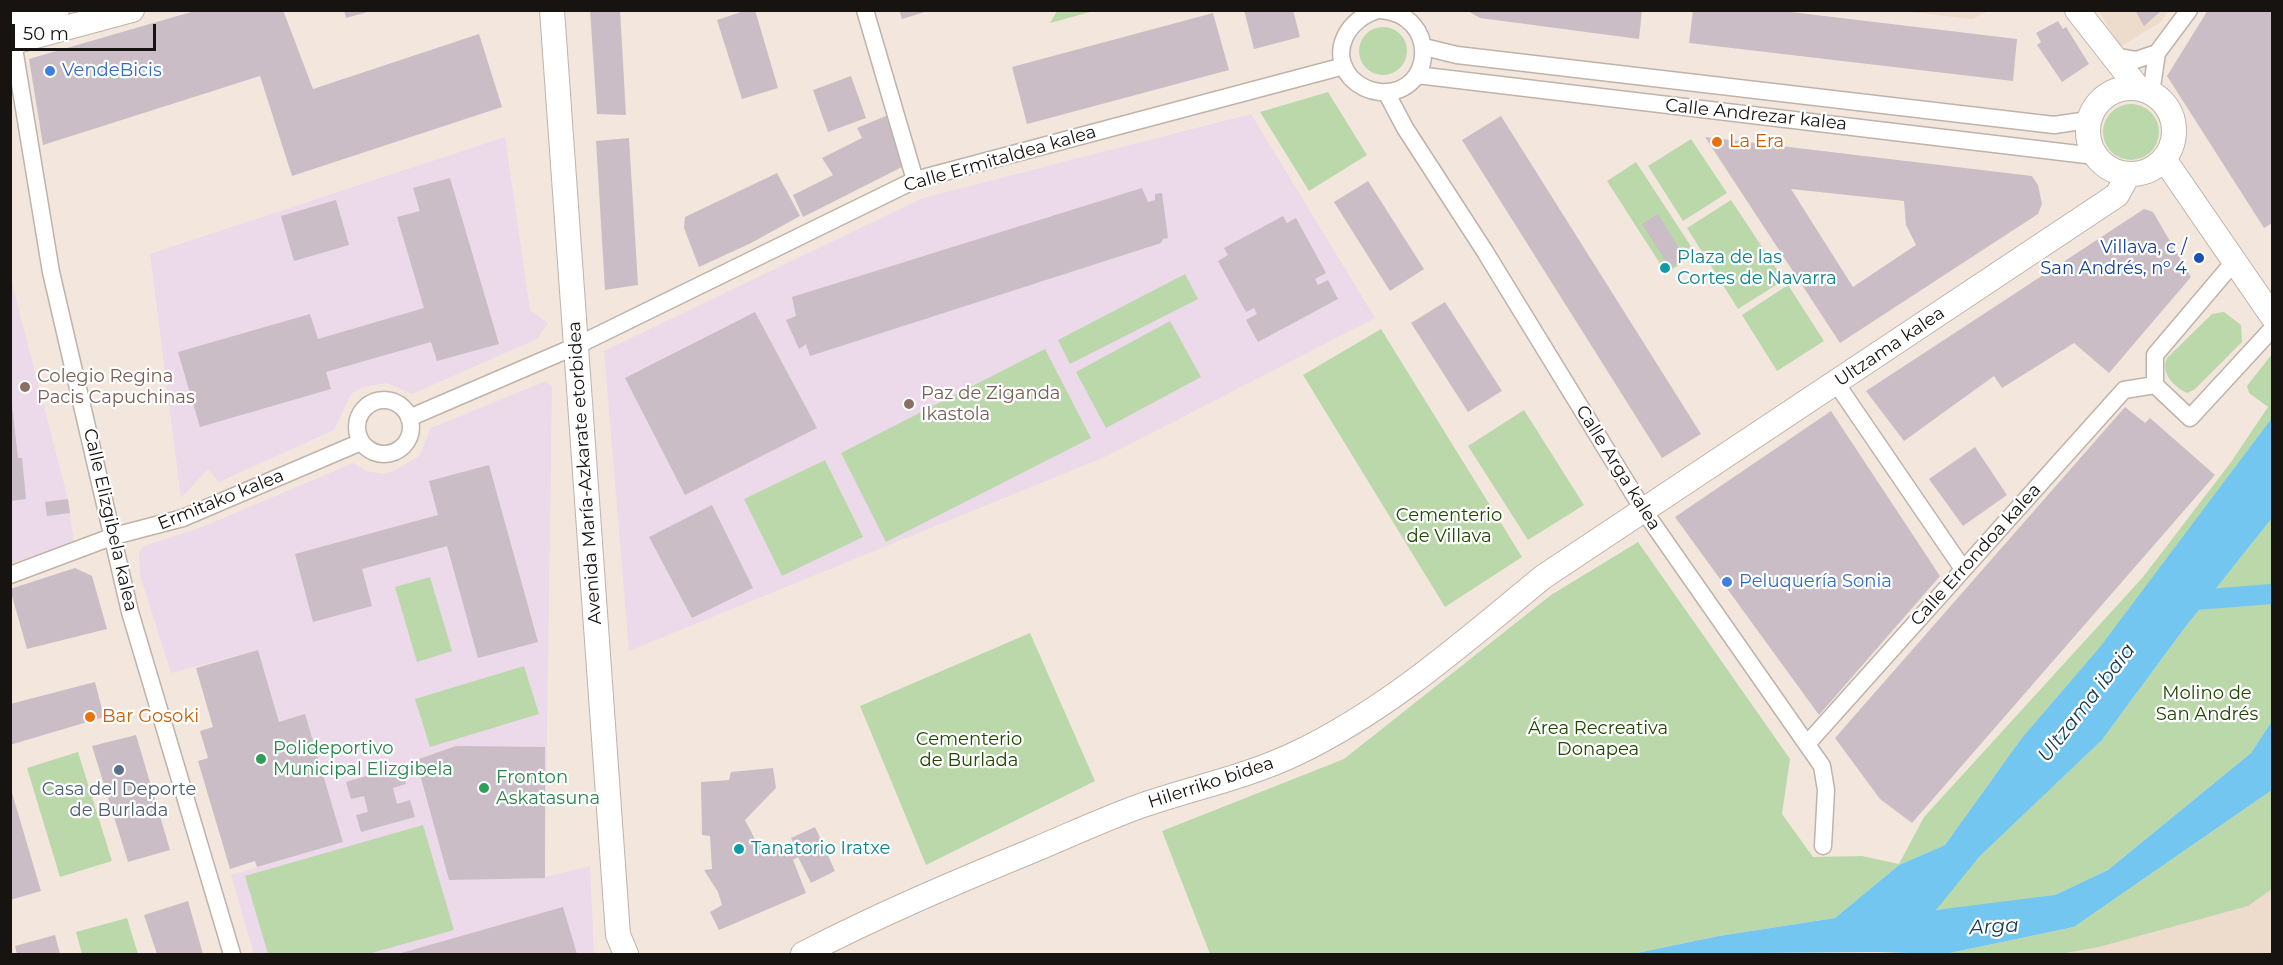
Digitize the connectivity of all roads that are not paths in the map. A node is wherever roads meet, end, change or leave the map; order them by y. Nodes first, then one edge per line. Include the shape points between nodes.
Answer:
1 (57, 10) edge
2 (63, 10) edge
3 (132, 10) edge
4 (552, 10) edge
5 (864, 10) edge
6 (1379, 10) edge
7 (2077, 10) edge
8 (2189, 10) edge
9 (1392, 11) edge
10 (1353, 16) edge
11 (11, 36) edge
12 (1424, 47) junction
13 (2157, 53) junction
14 (2109, 55) junction
15 (1344, 66) junction
16 (1417, 75) junction
17 (2145, 90) junction
18 (1386, 92) junction
19 (2106, 95) junction
20 (2088, 120) junction
21 (2095, 156) junction
22 (2164, 159) junction
23 (2128, 175) junction
24 (915, 180) junction
25 (2233, 263) junction
26 (2272, 316) edge
27 (2272, 329) edge
28 (576, 346) junction
29 (1836, 383) junction
30 (2155, 385) junction
31 (409, 418) junction
32 (361, 442) junction
33 (1644, 511) junction
34 (114, 536) junction
35 (1963, 569) junction
36 (10, 575) edge
37 (1807, 744) junction
38 (1822, 846) dead end
39 (619, 948) edge
40 (232, 954) edge
41 (803, 954) edge

1 - 11 main road
2 - 11 street via 52,23
3 - 11 main road
4 - 28 main road, Avenida María-Azkarate etorbidea
5 - 24 street
6 - 9 street
6 - 10 street
7 - 14 main road
8 - 13 street
9 - 12 street via 1414,24
10 - 15 street via 1342,43
11 - 34 street, Calle Elizgibela kalea via 51,272
12 - 16 street
12 - 20 street, Calle Andrezar kalea via 1457,55 2054,125
13 - 14 street via 2136,60
13 - 17 street
14 - 17 main road
14 - 19 main road
15 - 18 street via 1361,86
15 - 24 street, Calle Ermitaldea kalea
16 - 18 street via 1398,90
16 - 21 street, Calle Andrezar kalea
17 - 19 main road via 2121,88
17 - 22 main road via 2169,111 2173,123 2170,149
18 - 33 street, Calle Arga kalea
19 - 20 main road
20 - 21 main road via 2089,145
21 - 23 main road via 2115,172
22 - 23 main road via 2153,168
22 - 25 main road
23 - 29 main road, Ultzama kalea via 2117,195
24 - 28 street, Calle Ermitaldea kalea
25 - 26 main road
25 - 30 street via 2155,355
27 - 30 street via 2190,418
28 - 31 street
28 - 39 main road, Avenida María-Azkarate etorbidea
29 - 33 main road, Ultzama kalea
29 - 35 street
30 - 35 street, Calle Errondoa kalea via 2124,390
31 - 32 street via 410,435 400,449 383,454 367,449
31 - 32 street via 388,400 370,404 356,426
32 - 34 street, Ermitako kalea via 183,518
33 - 37 street, Calle Arga kalea
33 - 41 main road, Hilerriko bidea via 1544,577 1369,714 1298,752 1244,776 1143,805 1000,864
34 - 36 street, Ermitako kalea
34 - 40 street, Calle Elizgibela kalea via 130,612
35 - 37 street, Calle Errondoa kalea
37 - 38 street, Calle Arga kalea via 1822,766

